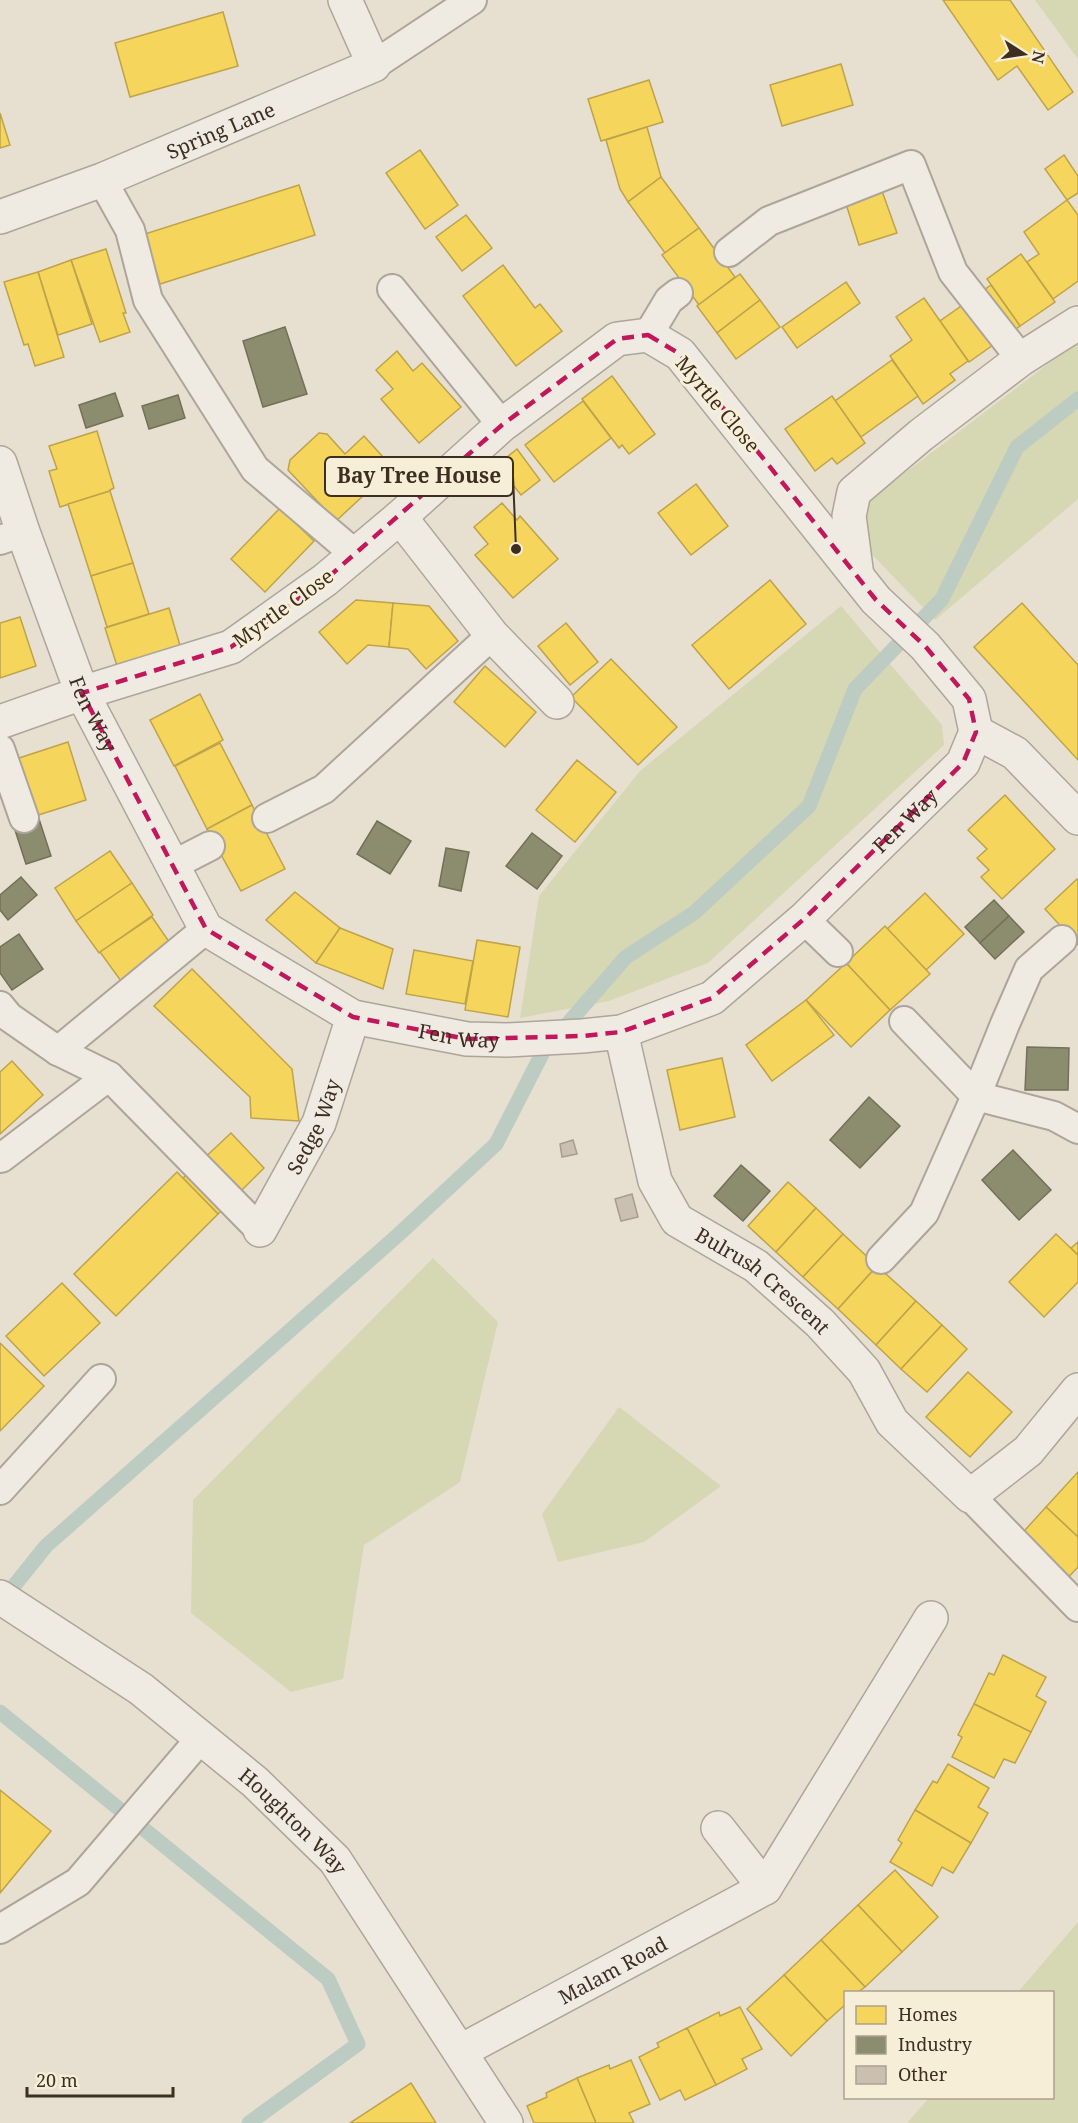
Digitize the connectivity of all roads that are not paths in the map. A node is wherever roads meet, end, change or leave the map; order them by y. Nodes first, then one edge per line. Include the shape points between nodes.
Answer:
1 (345, 0) edge
2 (472, 0) edge
3 (374, 65) junction
4 (102, 180) junction
5 (0, 217) edge
6 (729, 252) dead end
7 (392, 289) dead end
8 (678, 293) dead end
9 (1078, 323) edge
10 (648, 335) junction
11 (1021, 359) junction
12 (502, 425) junction
13 (0, 463) edge
14 (400, 517) junction
15 (11, 536) edge
16 (355, 554) junction
17 (858, 577) junction
18 (492, 635) junction
19 (82, 693) junction
20 (557, 702) dead end
21 (0, 722) edge
22 (976, 732) junction
23 (0, 749) edge
24 (1077, 815) edge
25 (24, 818) dead end
26 (267, 818) dead end
27 (210, 846) dead end
28 (173, 865) junction
29 (804, 919) junction
30 (206, 929) junction
31 (1062, 940) dead end
32 (838, 952) dead end
33 (0, 1006) edge
34 (353, 1017) junction
35 (904, 1022) dead end
36 (621, 1032) junction
37 (58, 1051) junction
38 (109, 1076) junction
39 (976, 1096) junction
40 (1078, 1129) edge
41 (1, 1158) edge
42 (260, 1230) joint
43 (881, 1259) dead end
44 (101, 1379) dead end
45 (1078, 1390) edge
46 (0, 1490) edge
47 (970, 1496) junction
48 (0, 1597) edge
49 (1078, 1607) edge
50 (931, 1618) dead end
51 (201, 1738) junction
52 (718, 1828) dead end
53 (765, 1888) junction
54 (0, 1929) edge
55 (460, 2051) junction
56 (506, 2123) edge

1 - 3 street
2 - 3 lane
3 - 4 street, Spring Lane
4 - 5 street, Spring Lane
4 - 16 lane via 130,230 148,300 255,469
6 - 11 lane via 769,221 911,165 953,272
7 - 12 lane
8 - 10 lane via 669,300
9 - 11 street
10 - 12 street, Myrtle Close via 617,339
10 - 17 street, Myrtle Close via 680,354
11 - 17 street via 854,492 849,516
12 - 14 street, Myrtle Close
13 - 15 street, Fen Way
14 - 16 street, Myrtle Close
14 - 18 street
15 - 19 street, Fen Way
16 - 19 street, Myrtle Close via 231,648
17 - 22 street, Myrtle Close via 925,646 969,699
18 - 20 street
18 - 26 lane via 324,789
19 - 21 street, Myrtle Close
19 - 28 street, Fen Way
22 - 24 street via 1016,753
22 - 29 street, Fen Way via 963,764
23 - 25 lane
27 - 28 lane
28 - 30 street, Fen Way
29 - 32 lane
29 - 36 street, Fen Way via 712,998
30 - 34 street, Fen Way
30 - 37 lane
31 - 39 lane via 1029,969
33 - 37 lane via 9,1017
34 - 36 street, Fen Way via 467,1039
34 - 42 street, Sedge Way via 319,1124
35 - 39 lane
36 - 47 street, Bulrush Crescent via 655,1181 677,1220 756,1266 825,1318 864,1371 892,1422
37 - 38 lane
38 - 41 lane
38 - 42 lane
39 - 40 lane via 1054,1116
39 - 43 lane via 924,1213
44 - 46 lane
45 - 47 street via 1028,1451
47 - 49 lane, Bulrush Crescent
48 - 51 street, Houghton Way via 141,1689
50 - 53 street
51 - 54 lane via 78,1882
51 - 55 street, Houghton Way via 255,1782 335,1860
52 - 53 street
53 - 55 street, Malam Road
55 - 56 street, Houghton Way

